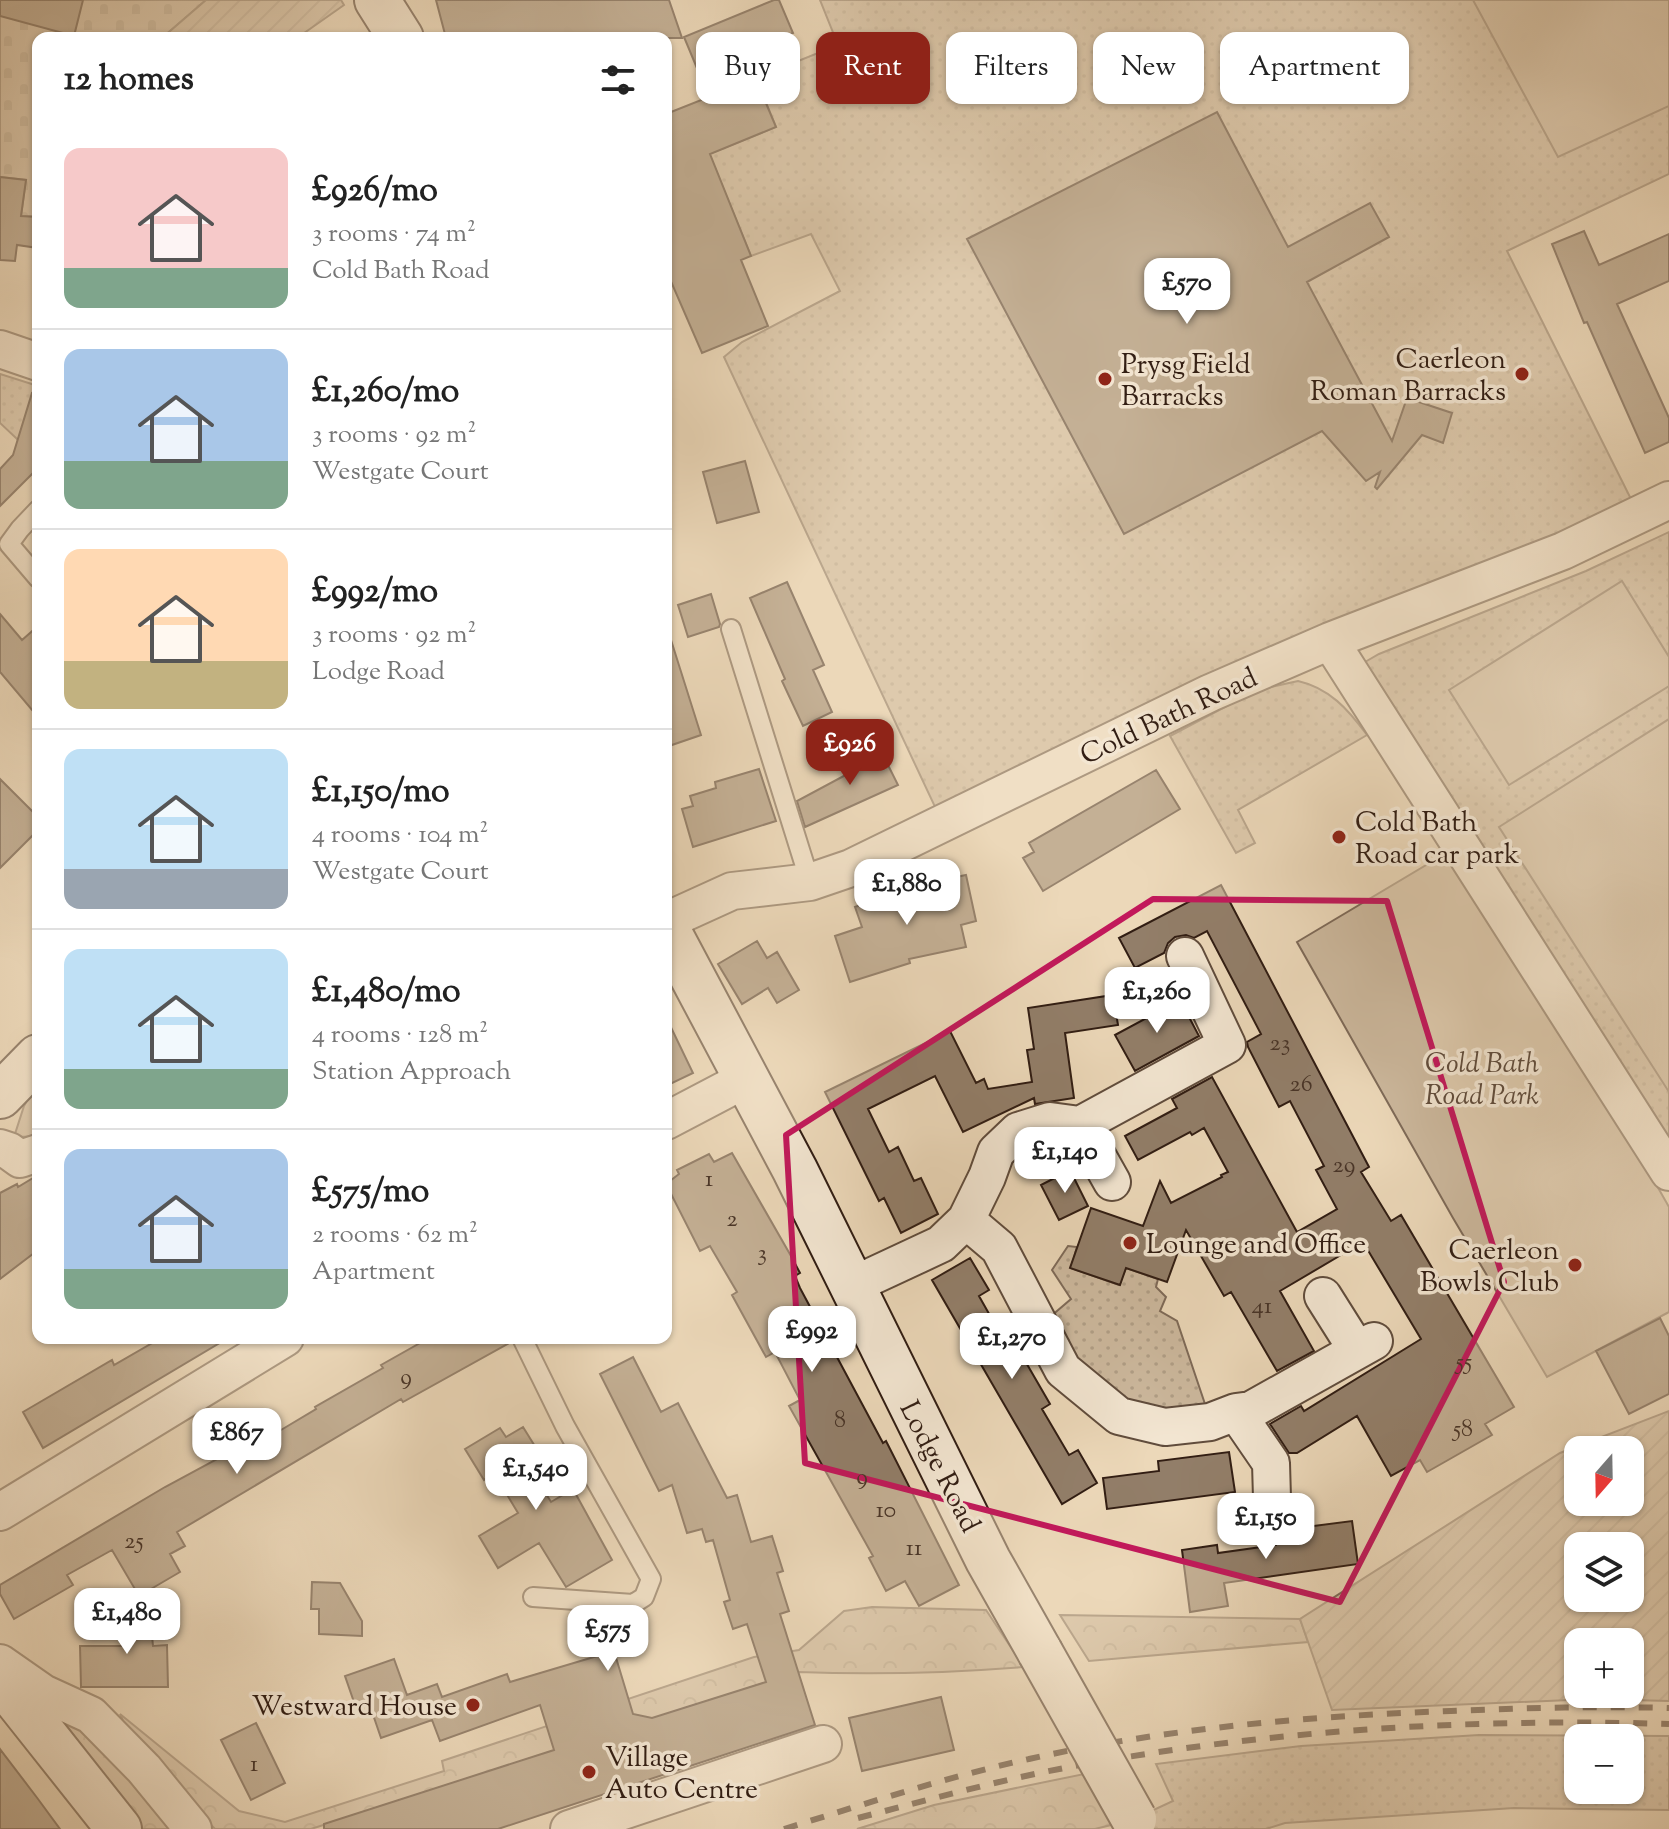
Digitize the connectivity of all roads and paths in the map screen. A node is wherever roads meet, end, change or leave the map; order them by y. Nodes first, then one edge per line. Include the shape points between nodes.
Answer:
1 (377, 0) edge
2 (397, 32) edge
3 (0, 349) edge
4 (32, 360) edge
5 (1669, 500) edge
6 (32, 516) edge
7 (32, 571) edge
8 (731, 629) dead end
9 (1330, 641) junction
10 (810, 882) junction
11 (672, 918) edge
12 (672, 938) edge
13 (1185, 956) dead end
14 (32, 1063) edge
15 (746, 1079) junction
16 (0, 1096) edge
17 (672, 1118) edge
18 (1080, 1125) junction
19 (0, 1148) edge
20 (32, 1155) edge
21 (1669, 1172) edge
22 (1112, 1182) dead end
23 (966, 1220) junction
24 (851, 1286) junction
25 (1323, 1296) dead end
26 (275, 1344) edge
27 (525, 1344) edge
28 (1236, 1412) junction
29 (1272, 1498) dead end
30 (0, 1512) edge
31 (533, 1597) dead end
32 (0, 1663) edge
33 (0, 1679) edge
34 (823, 1744) dead end
35 (1137, 1824) edge
36 (119, 1829) edge
37 (193, 1829) edge
38 (569, 1829) edge

1 - 2 street
3 - 4 street
5 - 9 street, Cold Bath Road via 1565,550
6 - 7 lane via 9,544
8 - 10 lane
9 - 10 street, Cold Bath Road via 1210,693 851,868
9 - 21 street
10 - 11 street, Cold Bath Road via 732,891
12 - 15 street, Lodge Road
13 - 18 street via 1227,1045
14 - 16 street
15 - 17 street
15 - 24 street, Lodge Road
18 - 22 street
18 - 23 street via 1050,1121 1018,1131 996,1152
19 - 20 street via 20,1159
23 - 24 street via 941,1244
23 - 28 street via 999,1248 1063,1370 1119,1416 1165,1427 1210,1422
24 - 35 street, Lodge Road, bridge via 988,1560
25 - 28 street via 1365,1346 1251,1410
26 - 30 street
27 - 31 lane via 651,1579 644,1597 633,1604
28 - 29 street via 1271,1463
32 - 37 street via 43,1693 91,1715
33 - 36 street
34 - 38 street

